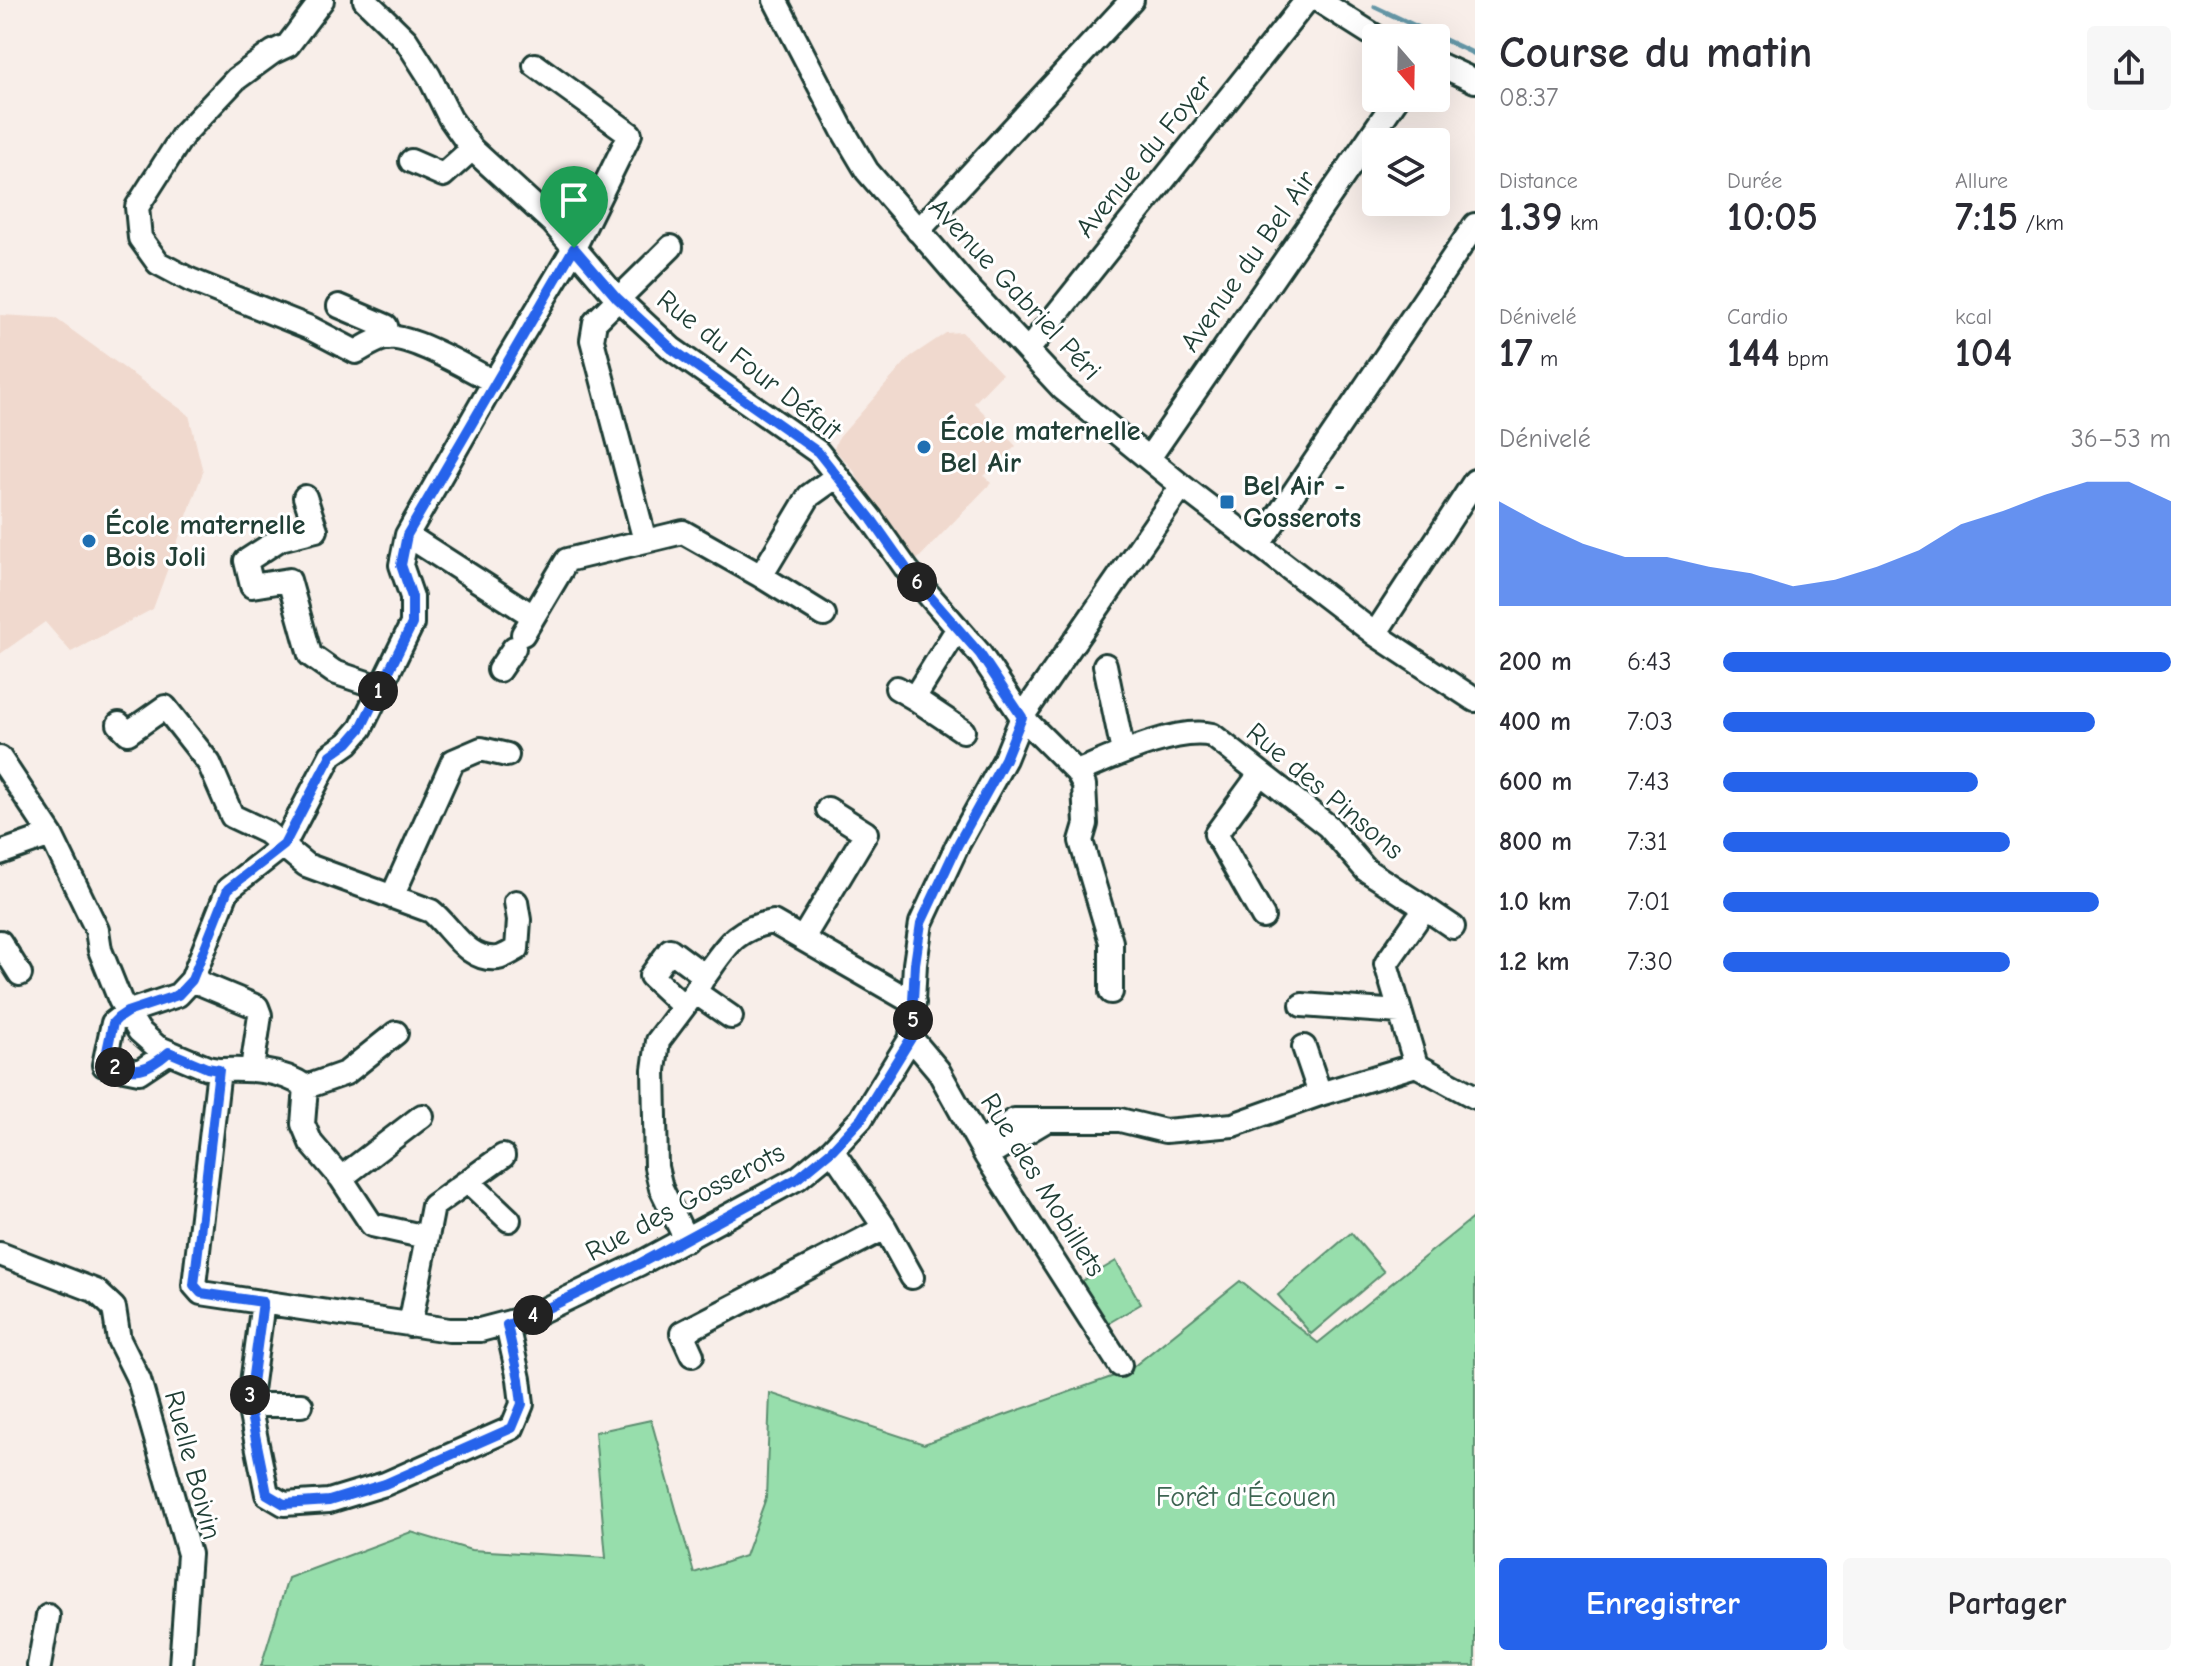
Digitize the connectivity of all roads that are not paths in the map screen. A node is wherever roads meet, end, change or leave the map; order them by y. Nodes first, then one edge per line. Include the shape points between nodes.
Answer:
1 (322, 0) edge
2 (775, 0) edge
3 (1132, 0) edge
4 (1307, 0) edge
5 (1318, 0) edge
6 (371, 2) edge
7 (1362, 28) edge
8 (535, 65) dead end
9 (1450, 69) edge
10 (1475, 81) edge
11 (1387, 112) edge
12 (472, 149) junction
13 (411, 161) dead end
14 (1475, 225) edge
15 (918, 231) junction
16 (671, 247) dead end
17 (574, 248) junction
18 (617, 298) junction
19 (339, 306) dead end
20 (389, 338) junction
21 (1028, 350) junction
22 (494, 382) junction
23 (1149, 458) junction
24 (837, 476) junction
25 (1475, 481) edge
26 (1182, 486) junction
27 (305, 497) dead end
28 (407, 535) junction
29 (645, 541) junction
30 (1259, 544) junction
31 (761, 576) junction
32 (824, 615) dead end
33 (958, 628) junction
34 (523, 633) junction
35 (1375, 634) junction
36 (1105, 665) dead end
37 (499, 670) dead end
38 (379, 687) junction
39 (1475, 700) edge
40 (1022, 717) junction
41 (119, 724) dead end
42 (963, 731) dead end
43 (1123, 752) junction
44 (507, 755) dead end
45 (0, 758) edge
46 (1077, 772) junction
47 (1260, 774) junction
48 (828, 809) dead end
49 (51, 835) junction
50 (284, 845) junction
51 (0, 853) edge
52 (392, 897) junction
53 (516, 902) dead end
54 (1425, 908) junction
55 (1263, 917) dead end
56 (1453, 927) dead end
57 (803, 938) junction
58 (0, 942) edge
59 (20, 974) dead end
60 (192, 980) junction
61 (694, 991) junction
62 (1111, 992) dead end
63 (914, 1003) junction
64 (1302, 1005) dead end
65 (127, 1012) junction
66 (1400, 1012) junction
67 (731, 1017) dead end
68 (396, 1033) dead end
69 (911, 1038) junction
70 (1304, 1047) dead end
71 (169, 1052) junction
72 (1416, 1065) junction
73 (252, 1069) junction
74 (219, 1070) junction
75 (306, 1087) junction
76 (1320, 1094) junction
77 (1475, 1097) edge
78 (422, 1116) dead end
79 (832, 1150) junction
80 (983, 1150) junction
81 (503, 1156) dead end
82 (341, 1178) junction
83 (468, 1181) junction
84 (509, 1220) dead end
85 (885, 1228) junction
86 (426, 1237) junction
87 (686, 1240) junction
88 (4, 1255) edge
89 (912, 1277) dead end
90 (263, 1302) junction
91 (410, 1325) junction
92 (507, 1325) junction
93 (692, 1355) dead end
94 (1120, 1365) dead end
95 (249, 1405) junction
96 (301, 1405) dead end
97 (48, 1616) dead end
98 (39, 1666) edge
99 (181, 1666) edge

1 - 20 street via 288,45 236,79 183,135 137,207 140,238 158,263 190,280 356,352
2 - 15 street, Avenue Gabriel Péri via 867,171
3 - 15 street
4 - 21 street, Avenue du Foyer
5 - 7 street
6 - 12 street, Rue du Four Défait via 406,40
8 - 17 street via 630,134
9 - 10 street
11 - 23 street, Avenue du Bel Air
12 - 13 street via 443,175
12 - 17 street, Rue du Four Défait
14 - 30 street
15 - 21 street, Avenue Gabriel Péri
16 - 18 street
17 - 18 street, Rue du Four Défait
17 - 22 street
18 - 24 street, Rue du Four Défait via 672,349 818,452
18 - 29 street via 595,322 592,340
19 - 20 street via 386,326
20 - 22 street via 401,338
21 - 23 street, Avenue Gabriel Péri via 1063,389
22 - 28 street
23 - 26 street, Avenue Gabriel Péri
24 - 31 street via 809,496
24 - 33 street, Rue du Four Défait
25 - 35 street
26 - 30 street, Avenue Gabriel Péri
26 - 40 street, Rue des Gosserots
27 - 38 street via 316,530 280,539 246,561 252,586 289,580 310,655 334,672
28 - 34 street
28 - 38 street via 401,565 412,597 412,624
29 - 31 street via 683,532
29 - 34 street via 567,560
30 - 35 street, Avenue Gabriel Péri
31 - 32 street
33 - 40 street, Rue du Four Défait
33 - 42 street via 905,693
34 - 37 street
35 - 39 street, Avenue Gabriel Péri
36 - 43 street
38 - 50 street via 361,728 331,755
40 - 46 street
40 - 63 street, Rue des Gosserots via 921,923
41 - 50 street via 128,733 165,707 209,763 232,816
43 - 46 street, Rue des Pinsons
43 - 47 street, Rue des Pinsons via 1197,731 1212,735
44 - 52 street via 481,749 453,761
45 - 49 street
46 - 62 street via 1084,785 1086,824 1081,841 1111,942
47 - 54 street, Rue des Pinsons via 1328,826 1366,870
47 - 55 street via 1216,834
48 - 57 street via 866,833
49 - 51 street
49 - 65 street via 97,930 100,950
50 - 52 street via 306,865
50 - 60 street via 228,889
52 - 53 street via 431,911 462,946 498,958 517,949
54 - 56 street, Rue des Pinsons
54 - 66 street via 1386,964
57 - 61 street via 773,922 757,925 733,937
57 - 63 street
58 - 59 street
60 - 65 street via 178,995
60 - 73 street via 257,1007
61 - 67 street
61 - 87 street via 658,1041 654,1070 656,1167
63 - 69 street, Rue des Gosserots
64 - 66 street
65 - 71 street via 139,1031
65 - 71 street via 113,1023 104,1065 139,1072
66 - 72 street
68 - 75 street via 346,1073
69 - 79 street, Rue des Gosserots via 861,1119
69 - 80 street, Rue des Mobillets via 938,1070
70 - 76 street
71 - 74 street
72 - 76 street
72 - 77 street
73 - 74 street
73 - 75 street via 292,1077
74 - 90 street, Rue des Gosserots via 194,1285 201,1293
75 - 82 street via 303,1124 311,1143
76 - 80 street via 1233,1125 1165,1131 1120,1120 1051,1118
78 - 82 street
79 - 85 street
79 - 87 street, Rue des Gosserots via 798,1178
80 - 94 street, Rue des Mobillets
81 - 83 street
82 - 86 street via 372,1225
83 - 84 street
83 - 86 street via 433,1206
85 - 89 street
85 - 93 street via 682,1333
86 - 91 street
87 - 92 street, Rue des Gosserots
88 - 99 street, Ruelle Boivin via 96,1291 114,1308 119,1340 139,1380 189,1554
90 - 91 street, Rue des Gosserots
90 - 95 street
91 - 92 street, Rue des Gosserots via 480,1330
92 - 95 street via 522,1404 512,1428 357,1493 284,1504 267,1494
95 - 96 street
97 - 98 street

